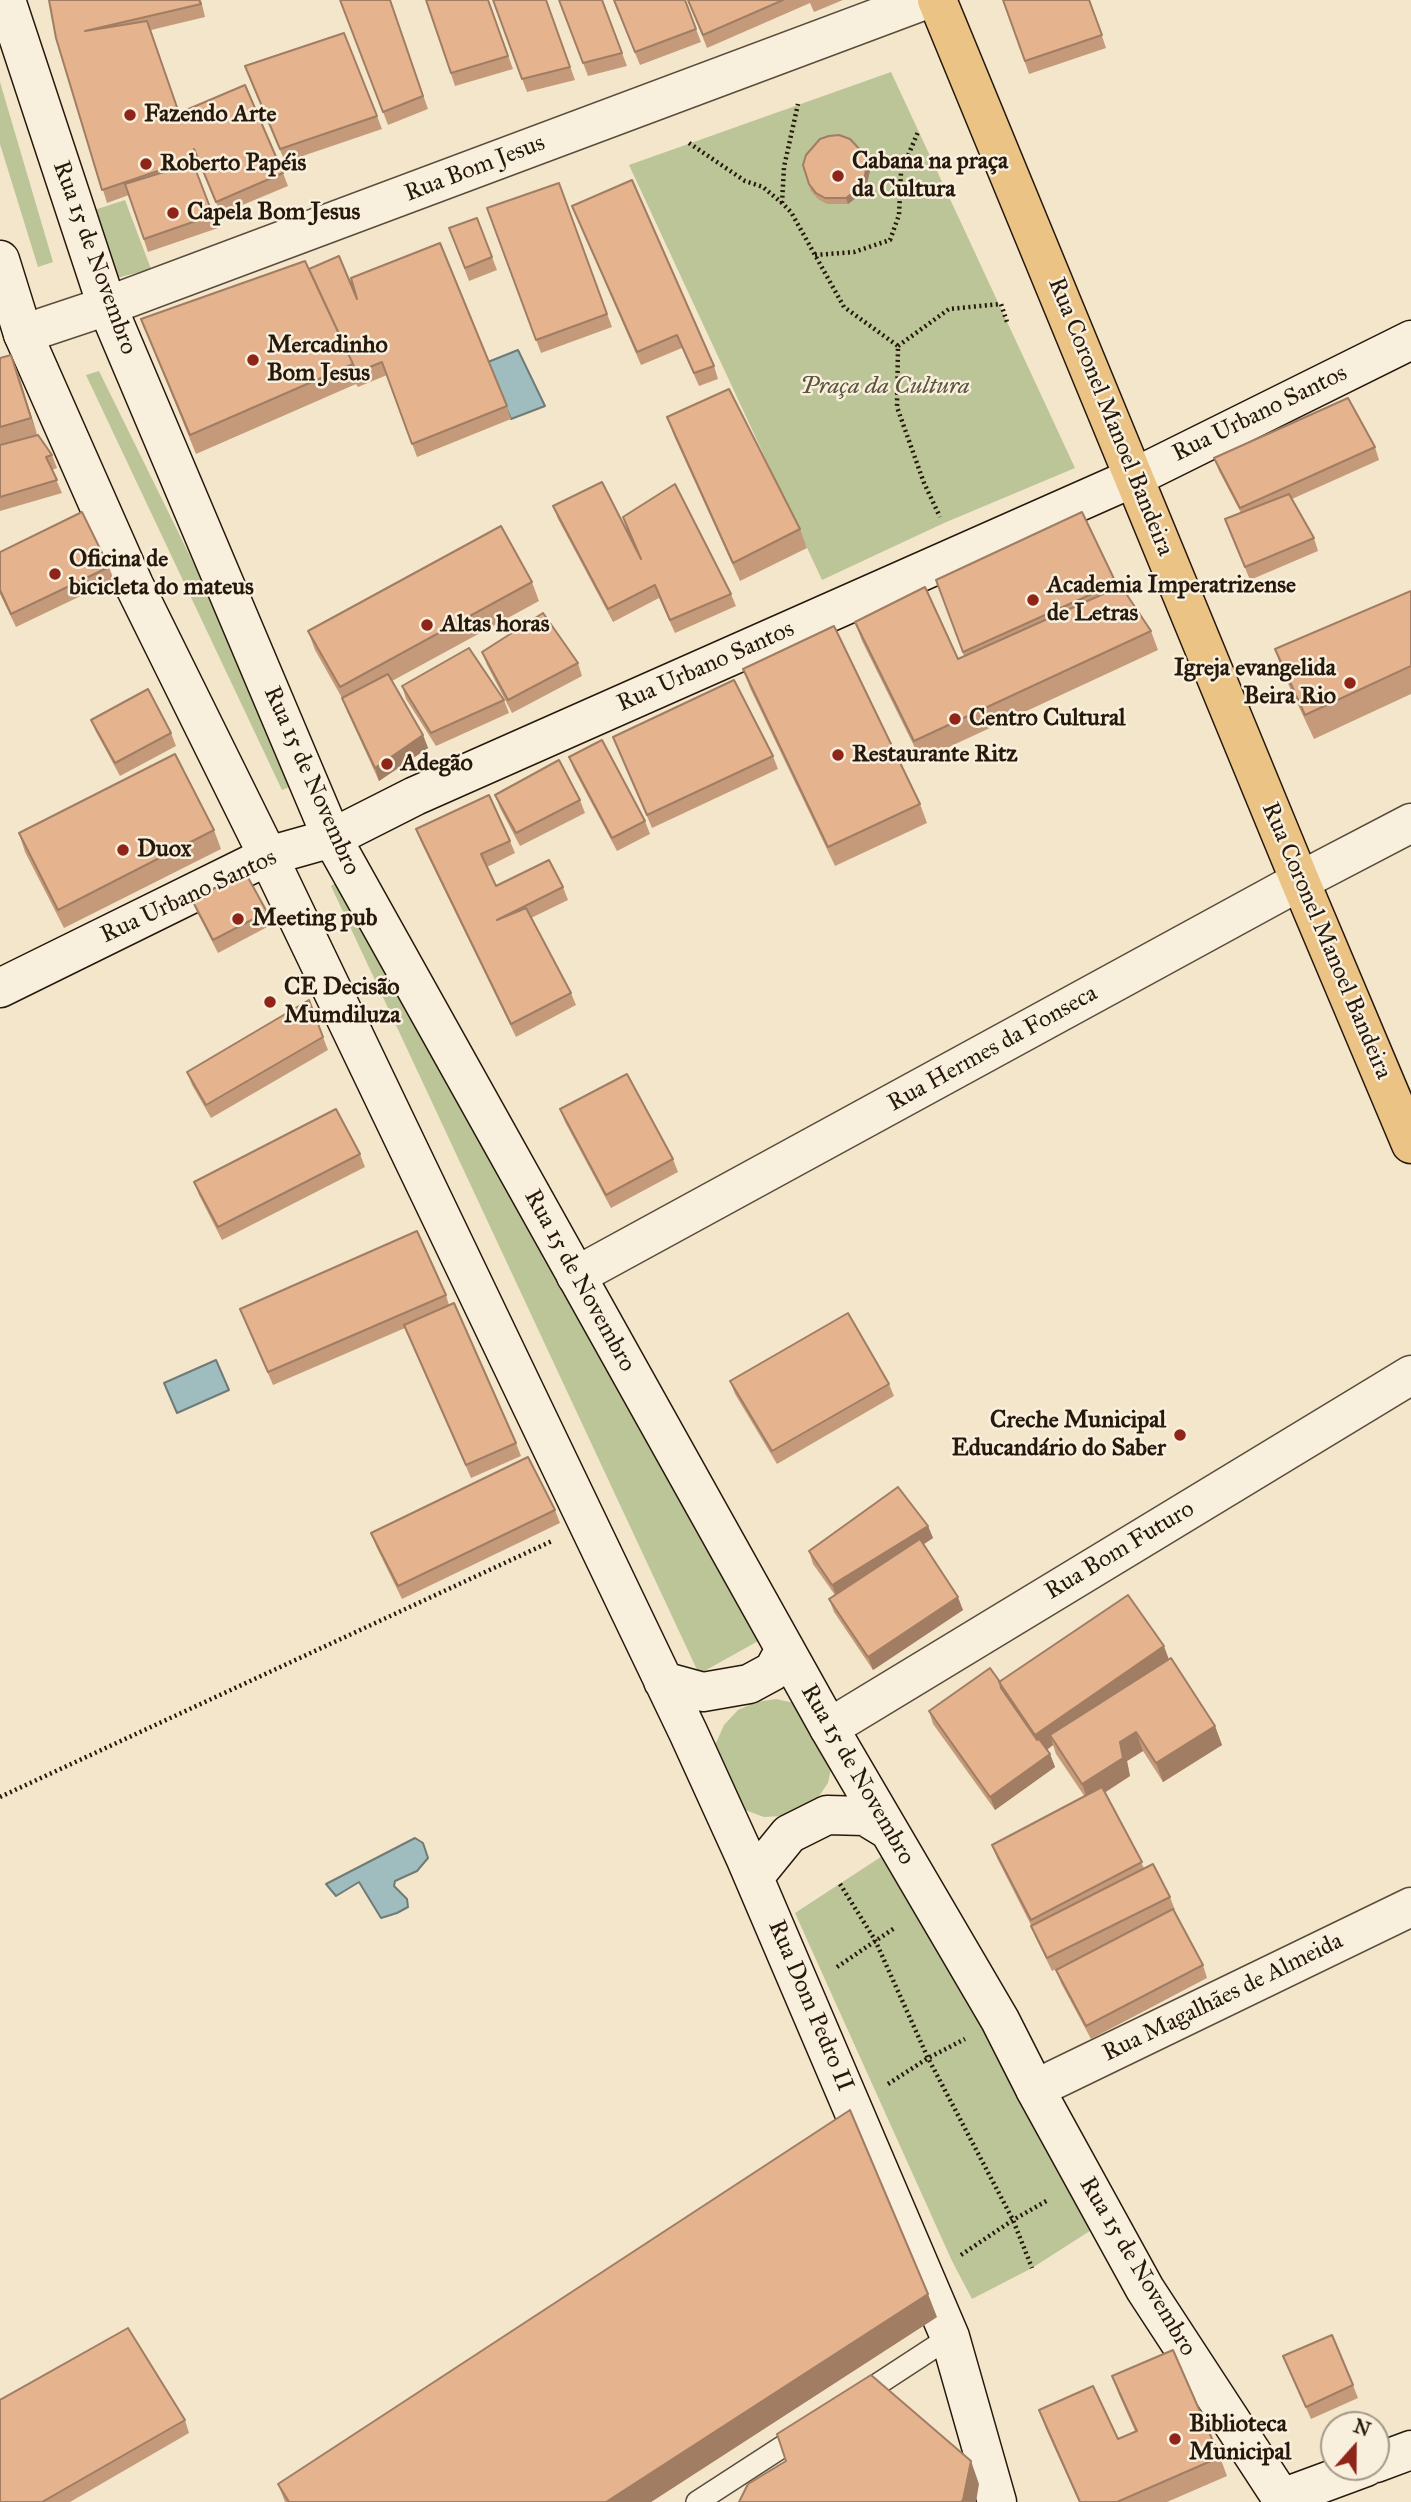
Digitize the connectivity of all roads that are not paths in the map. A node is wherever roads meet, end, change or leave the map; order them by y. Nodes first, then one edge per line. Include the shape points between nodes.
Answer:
1 (6, 0) edge
2 (925, 0) edge
3 (937, 0) edge
4 (0, 260) edge
5 (107, 306) junction
6 (23, 334) junction
7 (1411, 340) edge
8 (1135, 477) junction
9 (1411, 823) edge
10 (332, 838) junction
11 (268, 856) junction
12 (1300, 881) junction
13 (0, 988) edge
14 (1411, 1144) edge
15 (576, 1276) junction
16 (1411, 1375) edge
17 (785, 1649) junction
18 (663, 1681) junction
19 (829, 1728) junction
20 (888, 1830) junction
21 (754, 1877) junction
22 (1411, 1907) edge
23 (1035, 2090) junction
24 (950, 2337) junction
25 (1411, 2450) edge
26 (1390, 2458) edge
27 (1331, 2481) edge
28 (1280, 2501) edge
29 (697, 2502) edge
30 (997, 2502) edge

1 - 5 main road, Rua 15 de Novembro
2 - 5 main road, Rua Bom Jesus
3 - 8 main road, Rua Coronel Manoel Bandeira
4 - 6 main road
5 - 6 main road, Rua Bom Jesus
5 - 10 main road, Rua 15 de Novembro
6 - 11 main road via 134,585
7 - 8 main road, Rua Urbano Santos
8 - 10 main road, Rua Urbano Santos via 415,796
8 - 12 main road, Rua Coronel Manoel Bandeira
9 - 12 main road, Rua Hermes da Fonseca
10 - 11 main road, Rua Urbano Santos
10 - 15 main road, Rua 15 de Novembro
11 - 13 main road, Rua Urbano Santos
11 - 18 main road, Rua Dom Pedro II
12 - 14 main road, Rua Coronel Manoel Bandeira
12 - 15 main road, Rua Hermes da Fonseca
15 - 17 main road, Rua 15 de Novembro
16 - 19 main road, Rua Bom Futuro
17 - 18 main road via 773,1671 749,1684 703,1692
17 - 19 main road, Rua 15 de Novembro
18 - 21 main road, Rua Dom Pedro II
19 - 20 main road, Rua 15 de Novembro
20 - 21 main road via 865,1816 827,1815 789,1834
20 - 23 main road, Rua 15 de Novembro via 1000,2020
21 - 24 main road, Rua Dom Pedro II via 846,2125
22 - 23 main road, Rua Magalhães de Almeida
23 - 28 main road, Rua 15 de Novembro via 1145,2289
24 - 29 lane
24 - 30 main road, Rua Dom Pedro II
25 - 26 main road
27 - 28 main road

